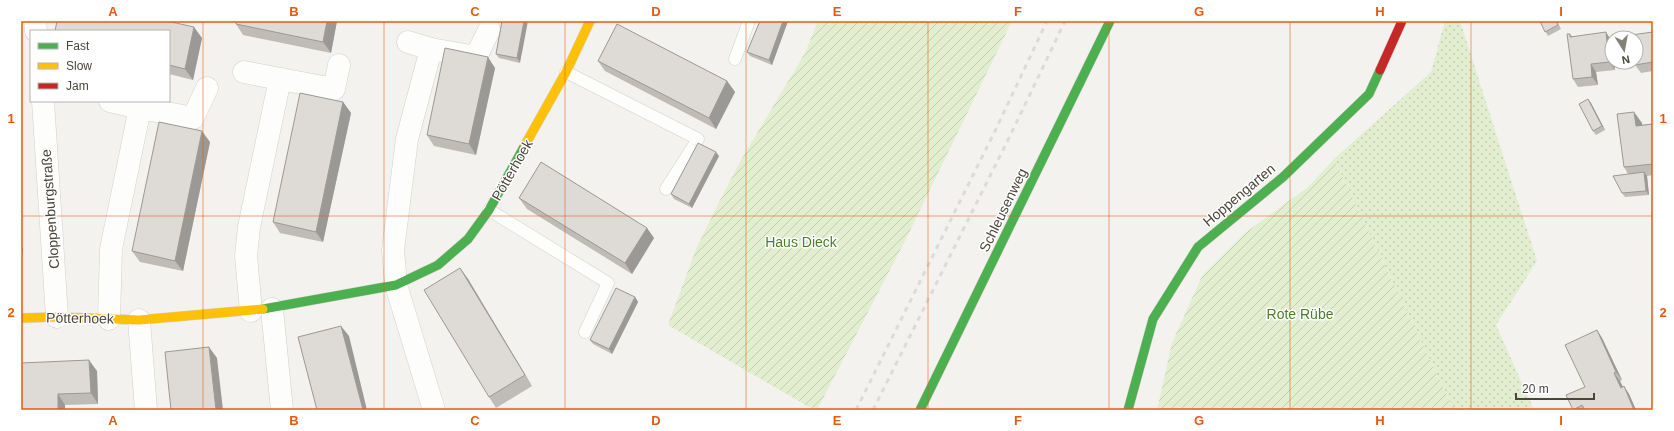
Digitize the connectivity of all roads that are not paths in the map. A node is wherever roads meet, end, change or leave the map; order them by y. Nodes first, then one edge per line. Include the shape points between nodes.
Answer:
1 (590, 21) edge
2 (749, 21) edge
3 (1110, 21) edge
4 (1402, 21) edge
5 (489, 30) dead end
6 (408, 42) dead end
7 (431, 49) junction
8 (735, 60) dead end
9 (339, 65) dead end
10 (244, 72) dead end
11 (566, 72) junction
12 (280, 79) junction
13 (207, 88) dead end
14 (43, 102) edge
15 (114, 102) edge
16 (140, 108) junction
17 (666, 189) dead end
18 (489, 210) junction
19 (396, 284) junction
20 (272, 309) junction
21 (251, 311) junction
22 (57, 317) junction
23 (21, 318) edge
24 (109, 319) junction
25 (139, 320) junction
26 (585, 332) dead end
27 (146, 410) edge
28 (282, 410) edge
29 (434, 410) edge
30 (920, 410) edge
31 (1128, 410) edge

1 - 11 street, Pötterhoek
2 - 8 lane
3 - 30 street, Schleusenweg
4 - 31 street, Hoppengarten via 1369,94 1283,177 1198,247 1153,319
5 - 7 street via 476,57
6 - 7 street
7 - 19 street via 407,139 393,250
9 - 12 street via 334,89
10 - 12 street
11 - 17 lane via 698,139
11 - 18 street, Pötterhoek
12 - 21 street via 249,227 246,256
13 - 16 street via 193,118
14 - 22 street, Cloppenburgstraße
15 - 16 street
16 - 24 street via 111,249
18 - 19 street, Pötterhoek via 468,239 438,265
18 - 26 lane via 608,282
19 - 20 street, Pötterhoek
19 - 29 street
20 - 21 street, Pötterhoek
20 - 28 street
21 - 25 street, Pötterhoek
22 - 23 street, Pötterhoek
22 - 24 street, Pötterhoek
24 - 25 street, Pötterhoek
25 - 27 street

